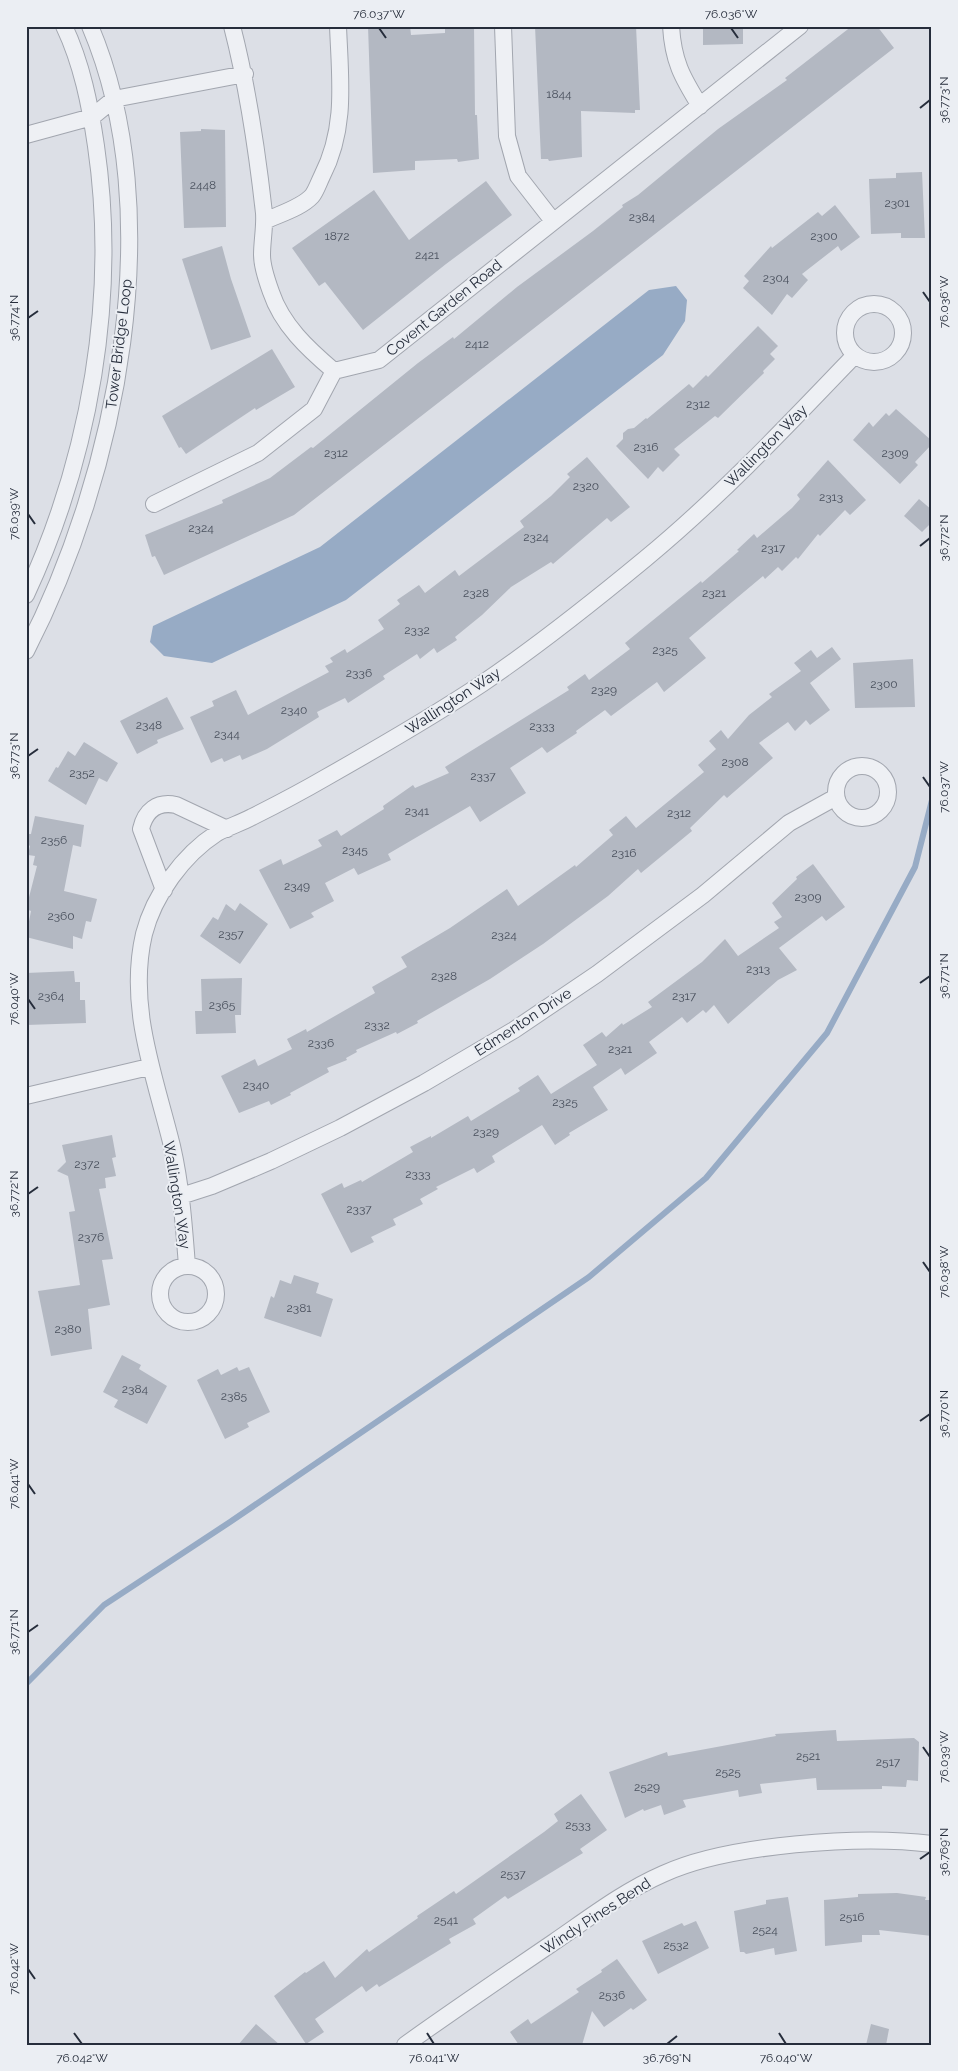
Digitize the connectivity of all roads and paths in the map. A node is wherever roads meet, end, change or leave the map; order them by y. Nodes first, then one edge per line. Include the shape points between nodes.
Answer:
1 (64, 26) edge
2 (90, 26) edge
3 (232, 26) edge
4 (338, 26) edge
5 (503, 26) edge
6 (671, 26) edge
7 (800, 26) edge
8 (245, 74) junction
9 (114, 99) junction
10 (700, 106) junction
11 (92, 117) junction
12 (26, 135) edge
13 (265, 220) junction
14 (553, 221) junction
15 (855, 355) dead end
16 (334, 371) junction
17 (154, 504) dead end
18 (26, 595) edge
19 (26, 651) edge
20 (836, 797) dead end
21 (227, 829) junction
22 (164, 890) junction
23 (149, 1067) junction
24 (26, 1096) edge
25 (181, 1196) junction
26 (187, 1266) dead end
27 (932, 1844) edge
28 (405, 2045) edge

1 - 11 street, Tower Bridge Loop via 80,64
2 - 9 street, Tower Bridge Loop
3 - 8 street
4 - 13 street via 342,111 335,144 312,196
5 - 14 street via 507,136 518,176
6 - 10 street via 672,50 682,77
7 - 10 street, Covent Garden Road
8 - 9 street
8 - 13 street
9 - 11 street
9 - 19 street, Tower Bridge Loop via 128,228 125,312 112,411 78,531 61,577
10 - 14 street, Covent Garden Road
11 - 12 street
11 - 18 street, Tower Bridge Loop via 103,223 102,286 94,366 73,467 41,564
13 - 16 street via 262,257 271,293 287,324
14 - 16 street, Covent Garden Road via 379,360
15 - 21 street, Wallington Way via 725,488 646,558 564,623 485,682 407,731
16 - 17 street via 314,409 258,453
20 - 25 street, Edmenton Drive via 789,823 703,895 597,974 514,1030 340,1128 271,1161
21 - 22 street, Wallington Way via 194,851
21 - 22 street via 168,803 148,812 141,830
22 - 23 street, Wallington Way via 145,931 139,960 141,1023
23 - 24 street
23 - 25 street, Wallington Way via 172,1146
25 - 26 street, Wallington Way
27 - 28 street, Windy Pines Bend via 878,1840 807,1844 737,1852 664,1873 597,1913

